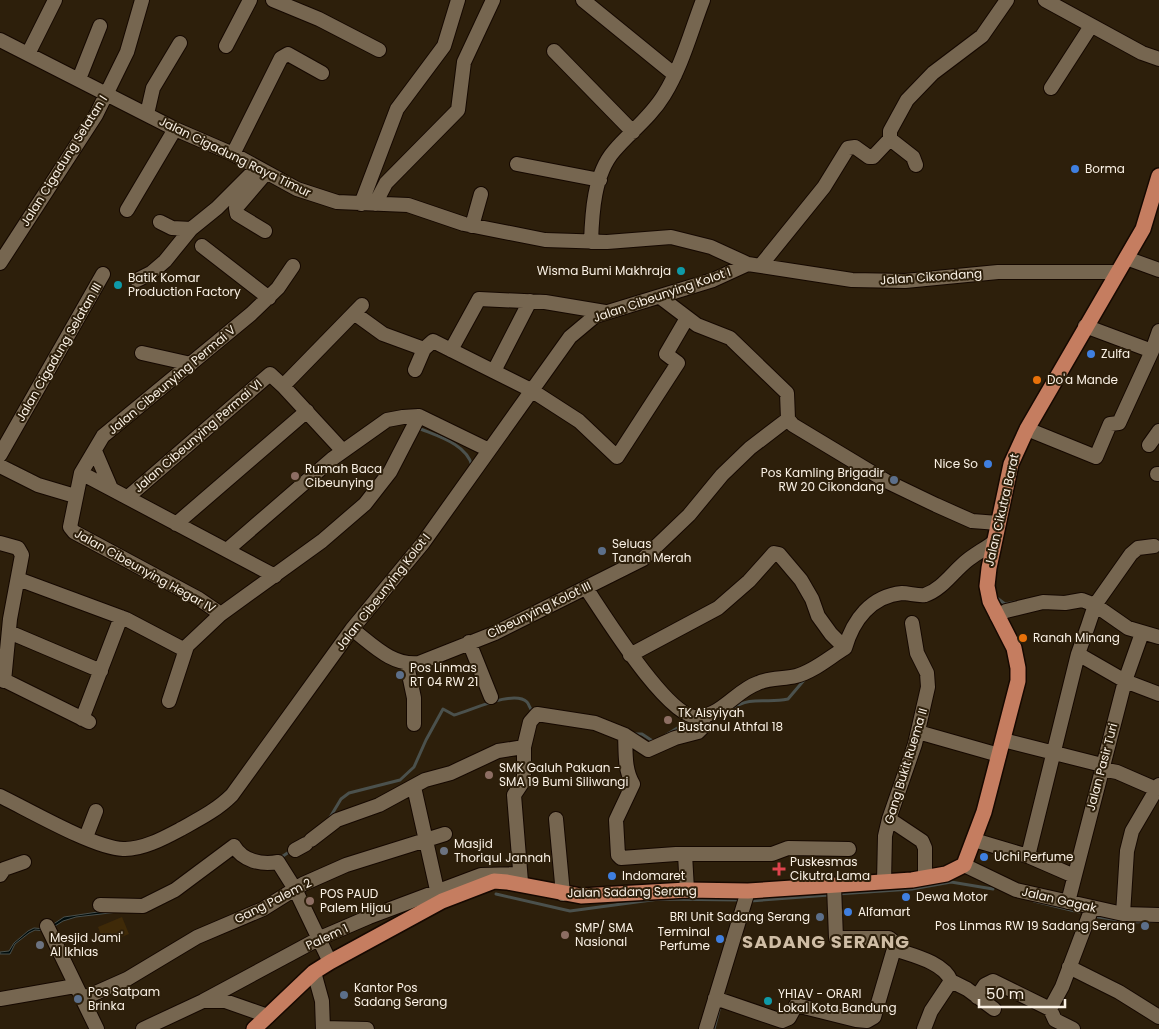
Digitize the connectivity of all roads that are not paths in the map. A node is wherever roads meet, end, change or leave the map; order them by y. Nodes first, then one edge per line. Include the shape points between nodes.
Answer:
1 (55, 0) edge
2 (142, 0) edge
3 (250, 0) edge
4 (273, 0) edge
5 (458, 0) edge
6 (493, 0) edge
7 (583, 0) edge
8 (703, 0) edge
9 (1007, 0) edge
10 (1044, 0) edge
11 (100, 26) dead end
12 (1091, 26) junction
13 (0, 40) edge
14 (180, 43) dead end
15 (226, 46) dead end
16 (379, 50) dead end
17 (554, 51) dead end
18 (28, 54) junction
19 (1159, 59) edge
20 (322, 73) dead end
21 (675, 75) junction
22 (78, 79) junction
23 (1052, 88) dead end
24 (107, 92) junction
25 (147, 114) junction
26 (175, 128) junction
27 (633, 132) junction
28 (890, 139) junction
29 (233, 154) junction
30 (518, 164) dead end
31 (916, 165) dead end
32 (262, 170) junction
33 (1159, 176) edge
34 (600, 180) junction
35 (481, 194) dead end
36 (361, 204) junction
37 (375, 204) junction
38 (127, 210) dead end
39 (160, 222) dead end
40 (472, 226) junction
41 (191, 229) junction
42 (265, 231) dead end
43 (590, 242) junction
44 (202, 246) dead end
45 (1126, 258) junction
46 (0, 263) edge
47 (755, 264) junction
48 (292, 266) dead end
49 (1159, 270) edge
50 (1116, 272) junction
51 (103, 274) dead end
52 (137, 280) dead end
53 (660, 297) junction
54 (269, 298) junction
55 (530, 301) junction
56 (605, 312) junction
57 (687, 318) junction
58 (1085, 326) junction
59 (1159, 331) edge
60 (424, 349) junction
61 (451, 350) junction
62 (1152, 351) junction
63 (142, 353) dead end
64 (191, 364) junction
65 (415, 370) dead end
66 (494, 372) junction
67 (284, 386) junction
68 (531, 390) junction
69 (307, 411) junction
70 (419, 416) junction
71 (788, 419) junction
72 (1027, 429) junction
73 (1159, 431) edge
74 (1149, 445) dead end
75 (489, 450) junction
76 (95, 451) junction
77 (343, 451) junction
78 (0, 456) edge
79 (0, 466) edge
80 (81, 473) junction
81 (110, 486) junction
82 (75, 496) junction
83 (128, 497) junction
84 (998, 523) junction
85 (176, 524) junction
86 (70, 527) joint
87 (0, 543) edge
88 (991, 544) junction
89 (1157, 549) edge
90 (227, 550) junction
91 (275, 576) junction
92 (18, 579) junction
93 (586, 588) junction
94 (1095, 605) junction
95 (221, 614) junction
96 (997, 616) junction
97 (121, 618) junction
98 (912, 623) dead end
99 (352, 629) junction
100 (9, 632) junction
101 (1142, 633) junction
102 (1159, 637) edge
103 (469, 642) junction
104 (845, 648) junction
105 (184, 650) junction
106 (1078, 654) junction
107 (630, 655) junction
108 (407, 665) junction
109 (101, 671) junction
110 (2, 680) edge
111 (1125, 681) junction
112 (1159, 694) edge
113 (490, 697) dead end
114 (169, 701) dead end
115 (701, 717) junction
116 (414, 724) dead end
117 (918, 732) junction
118 (625, 735) junction
119 (1003, 740) junction
120 (524, 747) junction
121 (1056, 752) junction
122 (999, 755) junction
123 (1102, 767) junction
124 (414, 787) junction
125 (1158, 787) edge
126 (0, 796) edge
127 (96, 811) dead end
128 (556, 819) dead end
129 (889, 819) junction
130 (445, 834) dead end
131 (86, 837) junction
132 (425, 839) junction
133 (974, 840) junction
134 (304, 844) dead end
135 (849, 849) dead end
136 (685, 854) junction
137 (1028, 856) junction
138 (24, 862) dead end
139 (964, 865) junction
140 (0, 875) edge
141 (1074, 876) junction
142 (924, 878) junction
143 (521, 879) junction
144 (884, 882) junction
145 (834, 886) junction
146 (295, 889) junction
147 (437, 890) junction
148 (687, 890) junction
149 (748, 891) junction
150 (563, 894) junction
151 (1068, 902) junction
152 (100, 905) dead end
153 (1092, 908) junction
154 (1123, 914) junction
155 (1159, 915) edge
156 (49, 930) dead end
157 (320, 938) junction
158 (894, 949) junction
159 (330, 962) junction
160 (1069, 967) junction
161 (314, 972) junction
162 (951, 981) junction
163 (75, 986) junction
164 (977, 997) junction
165 (715, 998) junction
166 (0, 999) edge
167 (82, 999) junction
168 (203, 1001) junction
169 (994, 1009) dead end
170 (268, 1016) junction
171 (1159, 1017) edge
172 (1052, 1019) edge
173 (323, 1028) edge
174 (97, 1029) edge
175 (144, 1029) edge
176 (254, 1029) edge
177 (367, 1029) edge
178 (706, 1029) edge
179 (924, 1029) edge
180 (1073, 1029) edge

1 - 18 street
2 - 24 street, Jalan Cigadung Selatan I via 127,52
3 - 15 street
4 - 16 street
5 - 36 street via 444,46 397,109
6 - 37 street via 464,62 458,110 386,184
7 - 21 street
8 - 21 street
9 - 28 street via 982,36 933,73 907,100 890,131
10 - 12 street
11 - 22 street
12 - 19 street
12 - 23 street
13 - 18 street, Jalan Cigadung Raya Timur
14 - 25 street via 153,88
17 - 27 street
18 - 22 street, Jalan Cigadung Raya Timur
20 - 29 street via 294,56 288,54 281,58
21 - 27 street via 656,108
22 - 24 street, Jalan Cigadung Raya Timur
24 - 25 street, Jalan Cigadung Raya Timur
24 - 46 street, Jalan Cigadung Selatan I via 96,115
25 - 26 street, Jalan Cigadung Raya Timur
26 - 29 street, Jalan Cigadung Raya Timur
26 - 38 street
27 - 34 street via 606,162
28 - 31 street via 913,157
28 - 47 street via 872,158 855,147 848,148 824,188
29 - 32 street, Jalan Cigadung Raya Timur
30 - 34 street
32 - 36 street, Jalan Cigadung Raya Timur via 318,197
32 - 41 street
32 - 42 street via 236,208 237,214
33 - 45 main road, Jalan Cikutra Barat via 1143,229
34 - 43 street
35 - 40 street
36 - 37 street, Jalan Cigadung Raya Timur
37 - 40 street, Jalan Cigadung Raya Timur via 408,205
39 - 41 street via 172,228
40 - 43 street, Jalan Cigadung Raya Timur via 545,240
41 - 52 street via 166,261
43 - 47 street, Jalan Cigadung Raya Timur via 671,237 711,247
44 - 54 street
45 - 49 street
45 - 50 main road, Jalan Cikutra Barat
47 - 50 street, Jalan Cikondang via 816,276 886,281 998,272
47 - 53 street, Jalan Cibeunying Kolot I
48 - 54 street, Jalan Cibeunying Permai V
50 - 58 main road, Jalan Cikutra Barat
51 - 78 street, Jalan Cigadung Selatan III
53 - 56 street, Jalan Cibeunying Kolot I
53 - 57 street
54 - 64 street, Jalan Cibeunying Permai V
55 - 56 street
55 - 61 street via 477,299
55 - 66 street
56 - 68 street, Jalan Cibeunying Kolot I via 588,320 570,337
57 - 68 street via 666,354 678,363 617,457 578,421
57 - 71 street via 730,338 787,393
58 - 62 street
58 - 72 main road, Jalan Cikutra Barat
59 - 62 street
60 - 61 street via 433,340
60 - 65 street
60 - 67 street via 384,334 358,309
61 - 66 street
62 - 72 street via 1120,423 1110,424 1096,457
63 - 64 street
64 - 76 street, Jalan Cibeunying Permai V via 104,436
66 - 68 street
67 - 69 street
67 - 83 street, Jalan Cibeunying Permai VI via 272,375 267,376
68 - 75 street, Jalan Cibeunying Kolot I
69 - 77 street
69 - 85 street
70 - 75 street
70 - 77 street via 387,420
70 - 91 street via 390,472 364,504
71 - 84 street via 803,432 886,481 958,516 972,521
71 - 93 street, Cibeunying Kolot III via 722,475 689,515 643,559
72 - 84 main road, Jalan Cikutra Barat via 1011,464
73 - 74 street
75 - 99 street, Jalan Cibeunying Kolot I via 423,543
76 - 80 street, Jalan Cibeunying Permai V
76 - 81 street
77 - 90 street
79 - 82 street via 38,485
80 - 81 street
80 - 82 street, Jalan Cibeunying Permai V
81 - 83 street
82 - 86 street, Jalan Cibeunying Permai V
83 - 85 street
84 - 88 main road, Jalan Cikutra Barat
85 - 90 street
86 - 95 street, Jalan Cibeunying Hegar IV
87 - 92 street via 21,551
88 - 96 main road, Jalan Cikutra Barat via 987,586
88 - 104 street via 970,558 942,585 924,595 904,593 879,600 857,619
89 - 94 street via 1138,548 1130,554
90 - 91 street
91 - 95 street
92 - 97 street
92 - 100 street
93 - 103 street, Cibeunying Kolot III via 495,633
93 - 107 street
94 - 96 street via 1082,600 1043,602
94 - 101 street
94 - 106 street
95 - 105 street
96 - 119 main road, Jalan Cikutra Barat via 1014,648 1018,668 1015,697
97 - 105 street
97 - 109 street
98 - 117 street, Gang Bukit Ruema II via 916,653 927,673 925,705
99 - 108 street via 391,659
99 - 131 street, Jalan Cibeunying Kolot I via 232,795 220,806 171,834 132,849 110,847
100 - 109 street
100 - 110 street
101 - 102 street
101 - 111 street, Jalan Pasir Turi
103 - 108 street, Cibeunying Kolot III
103 - 113 street
104 - 107 street via 818,616 801,580 779,554 774,553 718,608
104 - 115 street via 798,676 759,682 744,689 730,702
105 - 114 street
106 - 111 street
106 - 121 street
107 - 115 street via 685,714
108 - 116 street via 414,702
109 - 110 street via 86,721
111 - 112 street
111 - 123 street, Jalan Pasir Turi
115 - 118 street via 702,730 652,749 644,748
117 - 122 street
117 - 129 street, Gang Bukit Ruema II
118 - 120 street via 595,723 537,714 530,722
118 - 136 street via 625,764 633,784 616,820 618,855 621,858
119 - 121 street
119 - 122 main road, Jalan Cikutra Barat
120 - 124 street via 498,751
120 - 143 street via 524,780 514,795
121 - 123 street
121 - 137 street
122 - 133 main road, Jalan Cikutra Barat
123 - 125 street
123 - 141 street, Jalan Pasir Turi
124 - 132 street
124 - 134 street via 379,805 337,820
125 - 154 street via 1130,838
126 - 131 street, Jalan Cibeunying Kolot I
127 - 131 street
128 - 150 street
129 - 142 street via 922,841 925,848
129 - 144 street, Gang Bukit Ruema II via 885,836
130 - 132 street, Gang Palem 2
132 - 146 street, Gang Palem 2 via 346,866
132 - 147 street
133 - 137 street
133 - 139 main road, Jalan Cikutra Barat
135 - 136 street via 788,848 772,854
136 - 148 street
137 - 141 street
138 - 140 street via 4,869
139 - 142 main road, Jalan Sadang Serang via 946,874
139 - 151 street, Jalan Gagak via 1016,890
141 - 151 street, Jalan Pasir Turi
142 - 144 main road, Jalan Sadang Serang
143 - 147 street, Palem 1 via 481,875
143 - 150 main road, Jalan Sadang Serang
143 - 159 main road, Jalan Sadang Serang via 494,881 442,901
144 - 145 main road, Jalan Sadang Serang
145 - 149 main road, Jalan Sadang Serang
145 - 158 street via 836,938 888,938 894,942
146 - 152 street via 278,862 258,863 236,850 175,890 143,906
146 - 157 street
146 - 167 street, Gang Palem 2 via 263,909 197,937 127,979
147 - 157 street, Palem 1
148 - 149 main road, Jalan Sadang Serang
148 - 150 main road, Jalan Sadang Serang via 581,896
149 - 165 street
151 - 153 street, Jalan Gagak
153 - 154 street, Jalan Gagak
153 - 160 street
154 - 155 street, Jalan Gagak
156 - 163 street
157 - 159 street
157 - 168 street, Palem 1
158 - 162 street via 932,964
158 - 165 street via 874,1017 867,1021 796,1005 789,1018 782,1021
159 - 161 main road, Jalan Sadang Serang
160 - 171 street
160 - 172 street
161 - 170 main road, Jalan Sadang Serang
161 - 173 street via 322,1001
162 - 164 street
162 - 179 street
163 - 166 street
163 - 167 street
164 - 169 street
164 - 172 street via 985,985 993,981
165 - 178 street
167 - 174 street
168 - 170 street via 225,1001
168 - 175 street, Palem 1
170 - 176 main road, Jalan Sadang Serang
172 - 180 street
173 - 177 street

